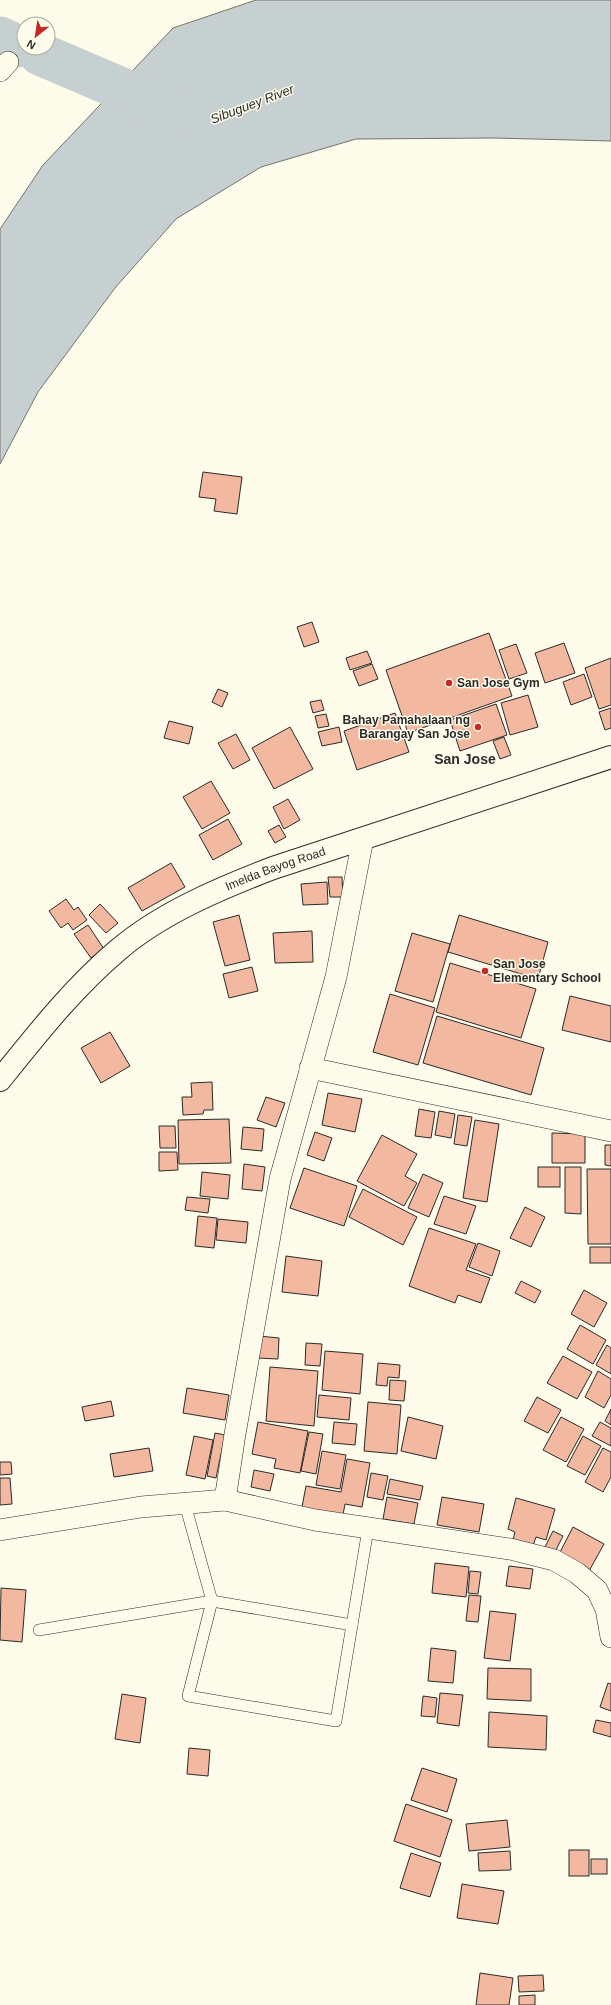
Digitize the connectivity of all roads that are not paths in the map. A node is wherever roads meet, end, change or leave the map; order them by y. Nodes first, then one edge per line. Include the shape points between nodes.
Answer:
1 (611, 757) edge
2 (363, 839) junction
3 (310, 1068) junction
4 (0, 1080) edge
5 (611, 1131) edge
6 (225, 1500) junction
7 (185, 1504) junction
8 (368, 1529) junction
9 (0, 1530) edge
10 (212, 1601) junction
11 (352, 1625) junction
12 (39, 1630) dead end
13 (611, 1637) edge

1 - 2 main road, Imelda Bayog Road
2 - 3 street via 336,977
2 - 4 main road, Imelda Bayog Road via 224,887 144,931 119,949 83,983 39,1031
3 - 5 street
3 - 6 street via 280,1179
6 - 7 street
6 - 8 street
7 - 9 street via 142,1506
7 - 10 lane
8 - 11 lane
8 - 13 street via 510,1550 554,1560 577,1573 597,1590 606,1609
10 - 11 lane
10 - 11 lane via 188,1696 336,1721
10 - 12 lane

